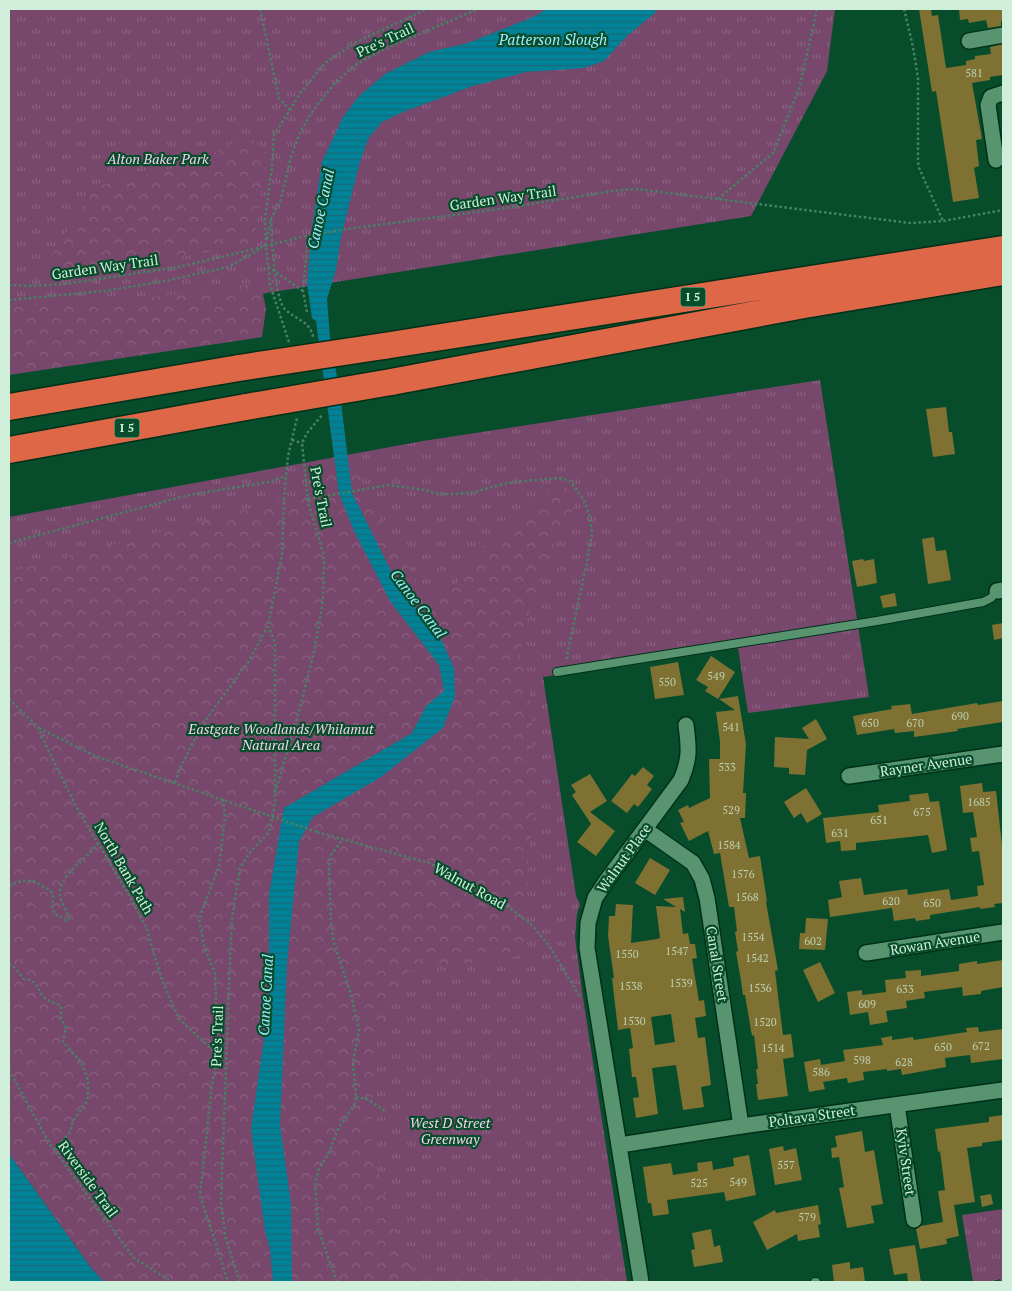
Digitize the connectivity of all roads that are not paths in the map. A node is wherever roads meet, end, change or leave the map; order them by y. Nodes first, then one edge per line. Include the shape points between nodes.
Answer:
1 (1003, 35) edge
2 (969, 41) dead end
3 (1003, 93) edge
4 (996, 160) dead end
5 (1003, 249) edge
6 (1003, 272) edge
7 (9, 407) edge
8 (9, 450) edge
9 (1000, 591) edge
10 (561, 672) road end
11 (686, 725) dead end
12 (1003, 754) edge
13 (849, 776) dead end
14 (646, 830) junction
15 (1003, 932) edge
16 (866, 953) dead end
17 (1003, 1090) edge
18 (897, 1105) junction
19 (741, 1126) junction
20 (620, 1145) junction
21 (914, 1220) dead end
22 (641, 1282) edge

1 - 2 street
3 - 4 street via 991,97 988,105
5 - 7 highway, I 5, bridge
6 - 8 highway, I 5, bridge via 804,305
9 - 10 lane via 983,602
11 - 14 street, Walnut Place via 688,763 681,780
12 - 13 street, Rayner Avenue
14 - 19 street, Canal Street via 692,863 702,879
14 - 20 street, Walnut Place via 595,898 588,922 587,948
15 - 16 street, Rowan Avenue
17 - 18 street, Poltava Street
18 - 19 street, Poltava Street
18 - 21 street, Kyiv Street
19 - 20 street, Poltava Street
20 - 22 street

